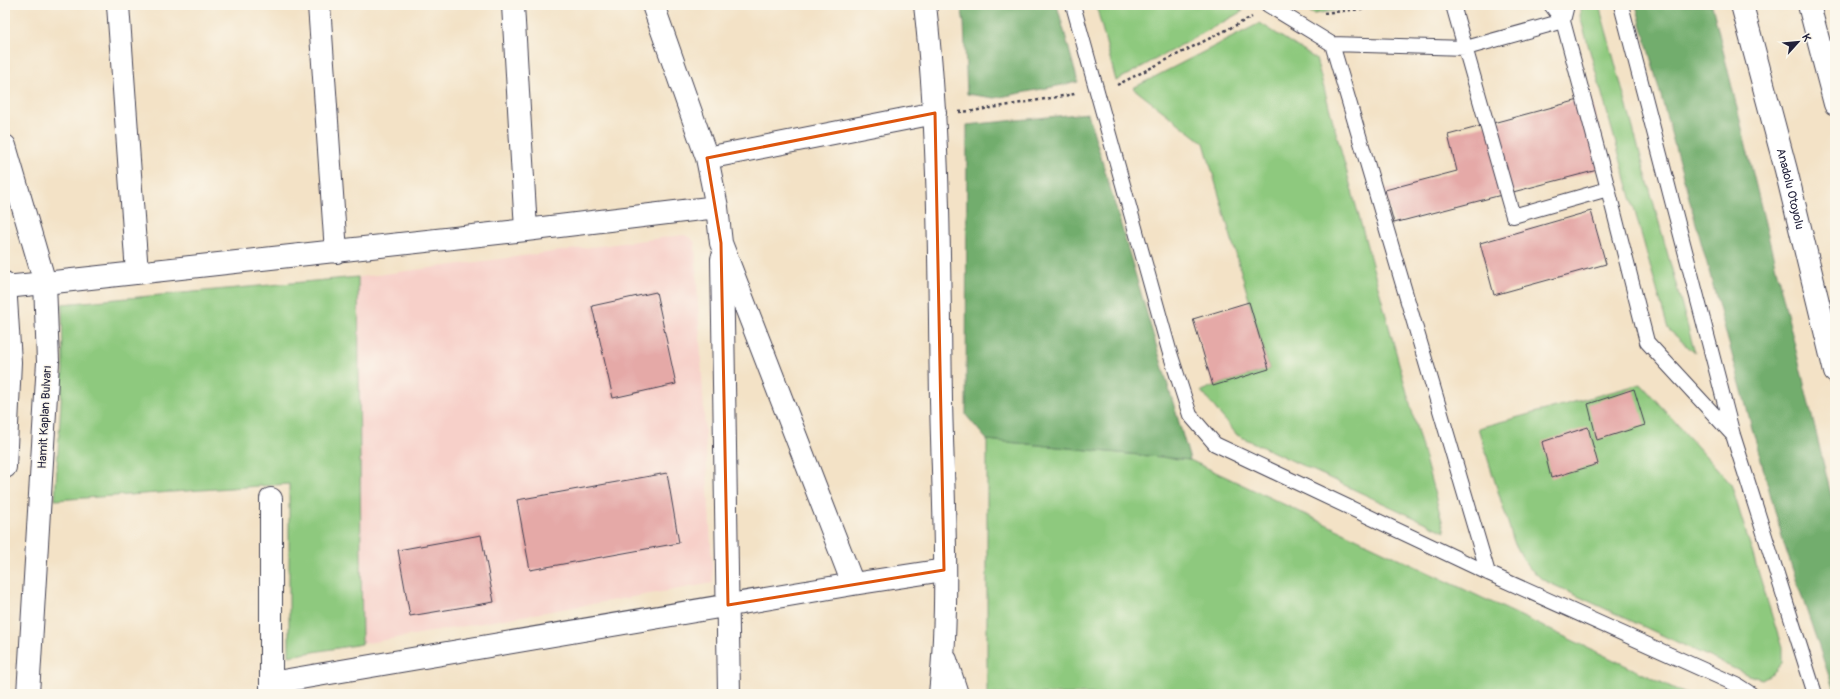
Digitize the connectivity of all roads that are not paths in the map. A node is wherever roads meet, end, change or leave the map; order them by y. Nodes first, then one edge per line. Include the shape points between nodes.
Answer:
1 (118, 5) edge
2 (319, 5) edge
3 (513, 5) edge
4 (653, 5) edge
5 (925, 5) edge
6 (1073, 5) edge
7 (1453, 5) edge
8 (1552, 5) edge
9 (1567, 5) edge
10 (1621, 5) edge
11 (1742, 5) edge
12 (1809, 5) edge
13 (1270, 6) edge
14 (1563, 21) junction
15 (1332, 44) junction
16 (1466, 48) junction
17 (1835, 104) edge
18 (935, 113) junction
19 (5, 146) edge
20 (707, 158) junction
21 (1608, 189) junction
22 (717, 207) junction
23 (526, 230) junction
24 (722, 243) junction
25 (336, 252) junction
26 (137, 273) junction
27 (45, 283) junction
28 (5, 286) edge
29 (1835, 372) edge
30 (1733, 434) junction
31 (5, 467) edge
32 (271, 499) dead end
33 (944, 570) junction
34 (1488, 573) junction
35 (853, 584) junction
36 (728, 605) junction
37 (944, 654) junction
38 (271, 689) edge
39 (28, 694) edge
40 (729, 694) edge
41 (940, 694) edge
42 (957, 694) edge
43 (1751, 694) edge
44 (1814, 694) edge

1 - 26 main road
2 - 25 main road
3 - 23 main road
4 - 20 main road
5 - 18 main road
6 - 34 lane via 1169,350 1190,415 1214,444
7 - 16 lane
8 - 14 lane
9 - 14 lane
10 - 30 lane
11 - 29 main road, Anadolu Otoyolu via 1786,170
12 - 17 main road
13 - 15 lane
14 - 16 lane
14 - 21 lane
15 - 16 lane
15 - 34 lane
16 - 21 lane via 1513,216
18 - 20 main road
18 - 33 main road
19 - 27 main road, Hamit Kaplan Bulvarı
20 - 22 main road
21 - 30 lane via 1646,342
22 - 23 main road
22 - 24 main road
23 - 25 main road
24 - 35 main road
24 - 36 main road
25 - 26 main road
26 - 27 main road
27 - 28 main road
27 - 39 main road, Hamit Kaplan Bulvarı via 48,362
28 - 31 main road via 10,362
30 - 44 lane
32 - 38 main road
33 - 35 main road
33 - 37 main road
34 - 43 lane via 1737,685
35 - 36 main road
36 - 38 main road
36 - 40 main road
37 - 41 main road
37 - 42 main road

